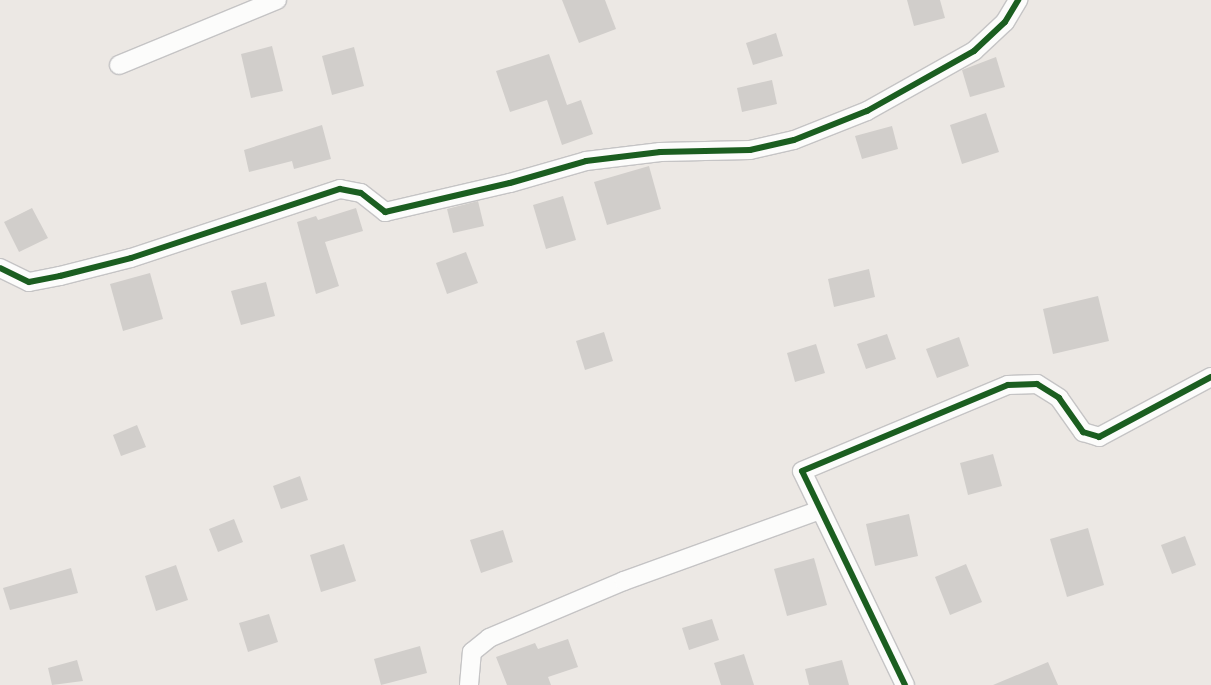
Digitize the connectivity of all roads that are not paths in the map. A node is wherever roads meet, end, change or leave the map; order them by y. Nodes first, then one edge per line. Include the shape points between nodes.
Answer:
1 (277, 0) edge
2 (1018, 0) edge
3 (119, 65) dead end
4 (0, 268) edge
5 (1211, 377) edge
6 (820, 510) junction
7 (469, 685) edge
8 (905, 685) edge

1 - 3 street
2 - 4 street via 1005,22 974,51 867,112 794,140 750,150 660,152 586,161 510,183 385,212 361,193 340,190 131,258 60,276 29,282
5 - 6 street via 1099,437 1083,432 1059,398 1037,384 1008,385 802,472
6 - 7 street via 624,581 489,638 472,652
6 - 8 street

